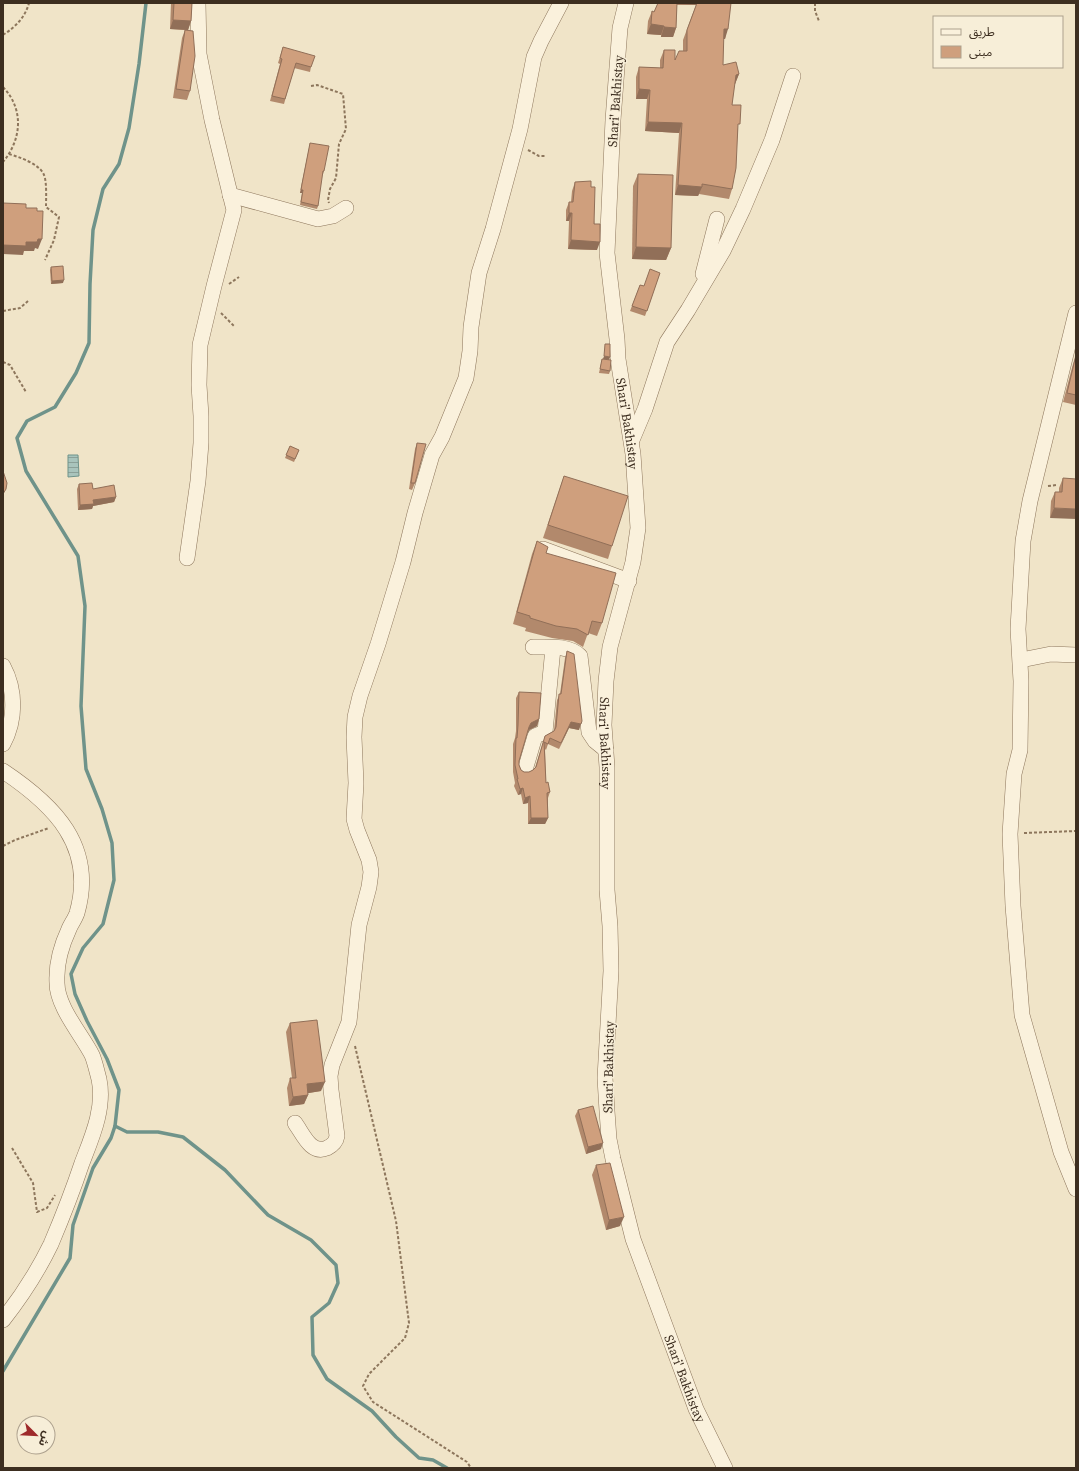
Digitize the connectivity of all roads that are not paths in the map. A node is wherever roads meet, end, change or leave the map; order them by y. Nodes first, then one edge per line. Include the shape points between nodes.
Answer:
1 (198, 3) edge
2 (561, 3) edge
3 (626, 3) edge
4 (793, 76) dead end
5 (230, 195) junction
6 (346, 208) dead end
7 (717, 219) dead end
8 (697, 294) junction
9 (1076, 313) edge
10 (631, 441) junction
11 (543, 549) edge
12 (187, 558) dead end
13 (629, 581) junction
14 (533, 647) dead end
15 (553, 648) junction
16 (1076, 655) edge
17 (1021, 660) junction
18 (3, 666) edge
19 (3, 744) edge
20 (606, 750) junction
21 (3, 770) edge
22 (525, 770) edge
23 (295, 1123) dead end
24 (1076, 1189) edge
25 (3, 1320) edge
26 (726, 1468) edge

1 - 5 street via 198,54
2 - 23 street via 534,57 524,113 479,274 466,378 432,455 403,562 355,717 354,819 367,852 371,872 359,925 349,1022 330,1076 336,1141 332,1146 318,1150 309,1144
3 - 10 street, Shari' Bakhistay via 620,28 613,120 607,253 618,360
4 - 8 street via 774,136 743,209
5 - 6 street via 318,219 333,216
5 - 12 street via 234,210 200,345 201,443
7 - 8 street
8 - 10 street via 667,342 645,409
9 - 17 street via 1030,502 1023,541 1018,629
10 - 13 street, Shari' Bakhistay via 638,528
11 - 13 street
13 - 20 street, Shari' Bakhistay via 610,647 605,708
14 - 15 street
15 - 20 street via 575,650 580,656 589,732
15 - 22 street via 545,732 535,736
16 - 17 street via 1051,654
17 - 24 street via 1020,750 1014,774 1010,834 1022,1015 1061,1152
18 - 19 street via 12,697 13,713
20 - 26 street, Shari' Bakhistay via 607,890 611,971 605,1078 609,1139 633,1239 696,1409
21 - 25 street via 59,818 75,844 82,878 77,914 68,930 57,968 56,986 60,1000 92,1056 101,1094 96,1126 50,1245 22,1294

